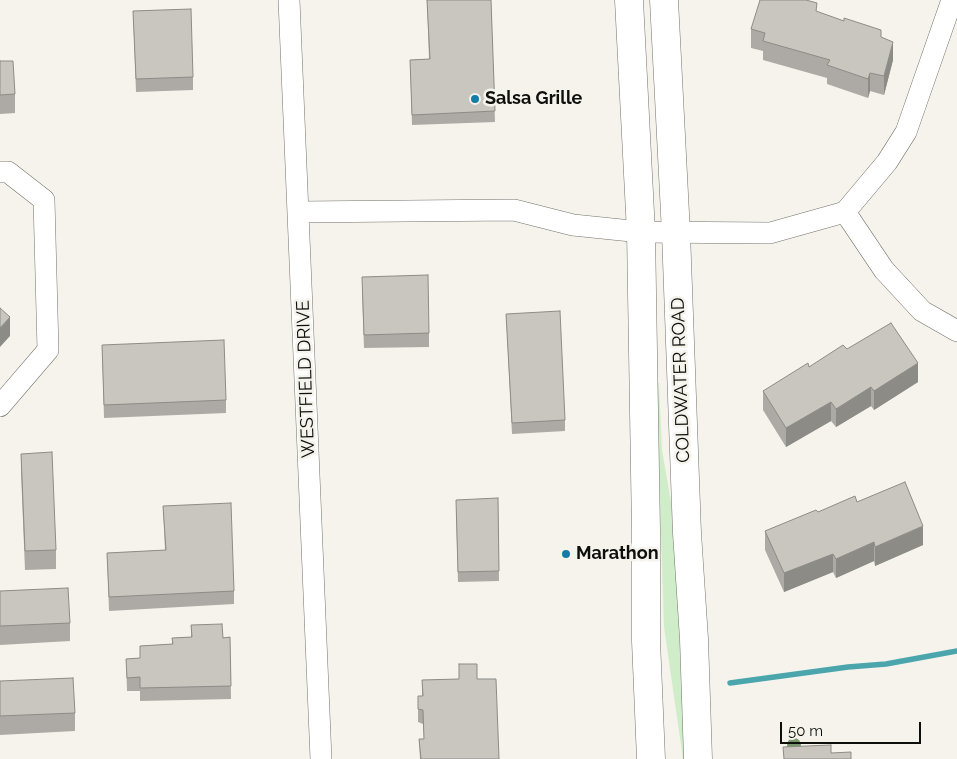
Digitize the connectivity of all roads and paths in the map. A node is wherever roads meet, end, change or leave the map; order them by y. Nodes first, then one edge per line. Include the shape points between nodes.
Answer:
1 (289, 0) edge
2 (630, 0) edge
3 (664, 0) edge
4 (952, 0) edge
5 (0, 172) edge
6 (299, 212) junction
7 (845, 212) junction
8 (641, 232) junction
9 (676, 233) junction
10 (957, 331) edge
11 (0, 406) edge
12 (321, 759) edge
13 (651, 759) edge
14 (698, 759) edge

1 - 6 street, WESTFIELD DRIVE
2 - 8 main road, COLDWATER ROAD
3 - 9 main road, COLDWATER ROAD
4 - 7 street via 906,132 887,162
5 - 11 street via 8,172 44,200 48,350
6 - 8 street via 514,210 573,225
6 - 12 street, WESTFIELD DRIVE
7 - 9 street via 770,233
7 - 10 street via 884,270 922,311
8 - 9 street
8 - 13 main road, COLDWATER ROAD via 646,641
9 - 14 main road, COLDWATER ROAD

